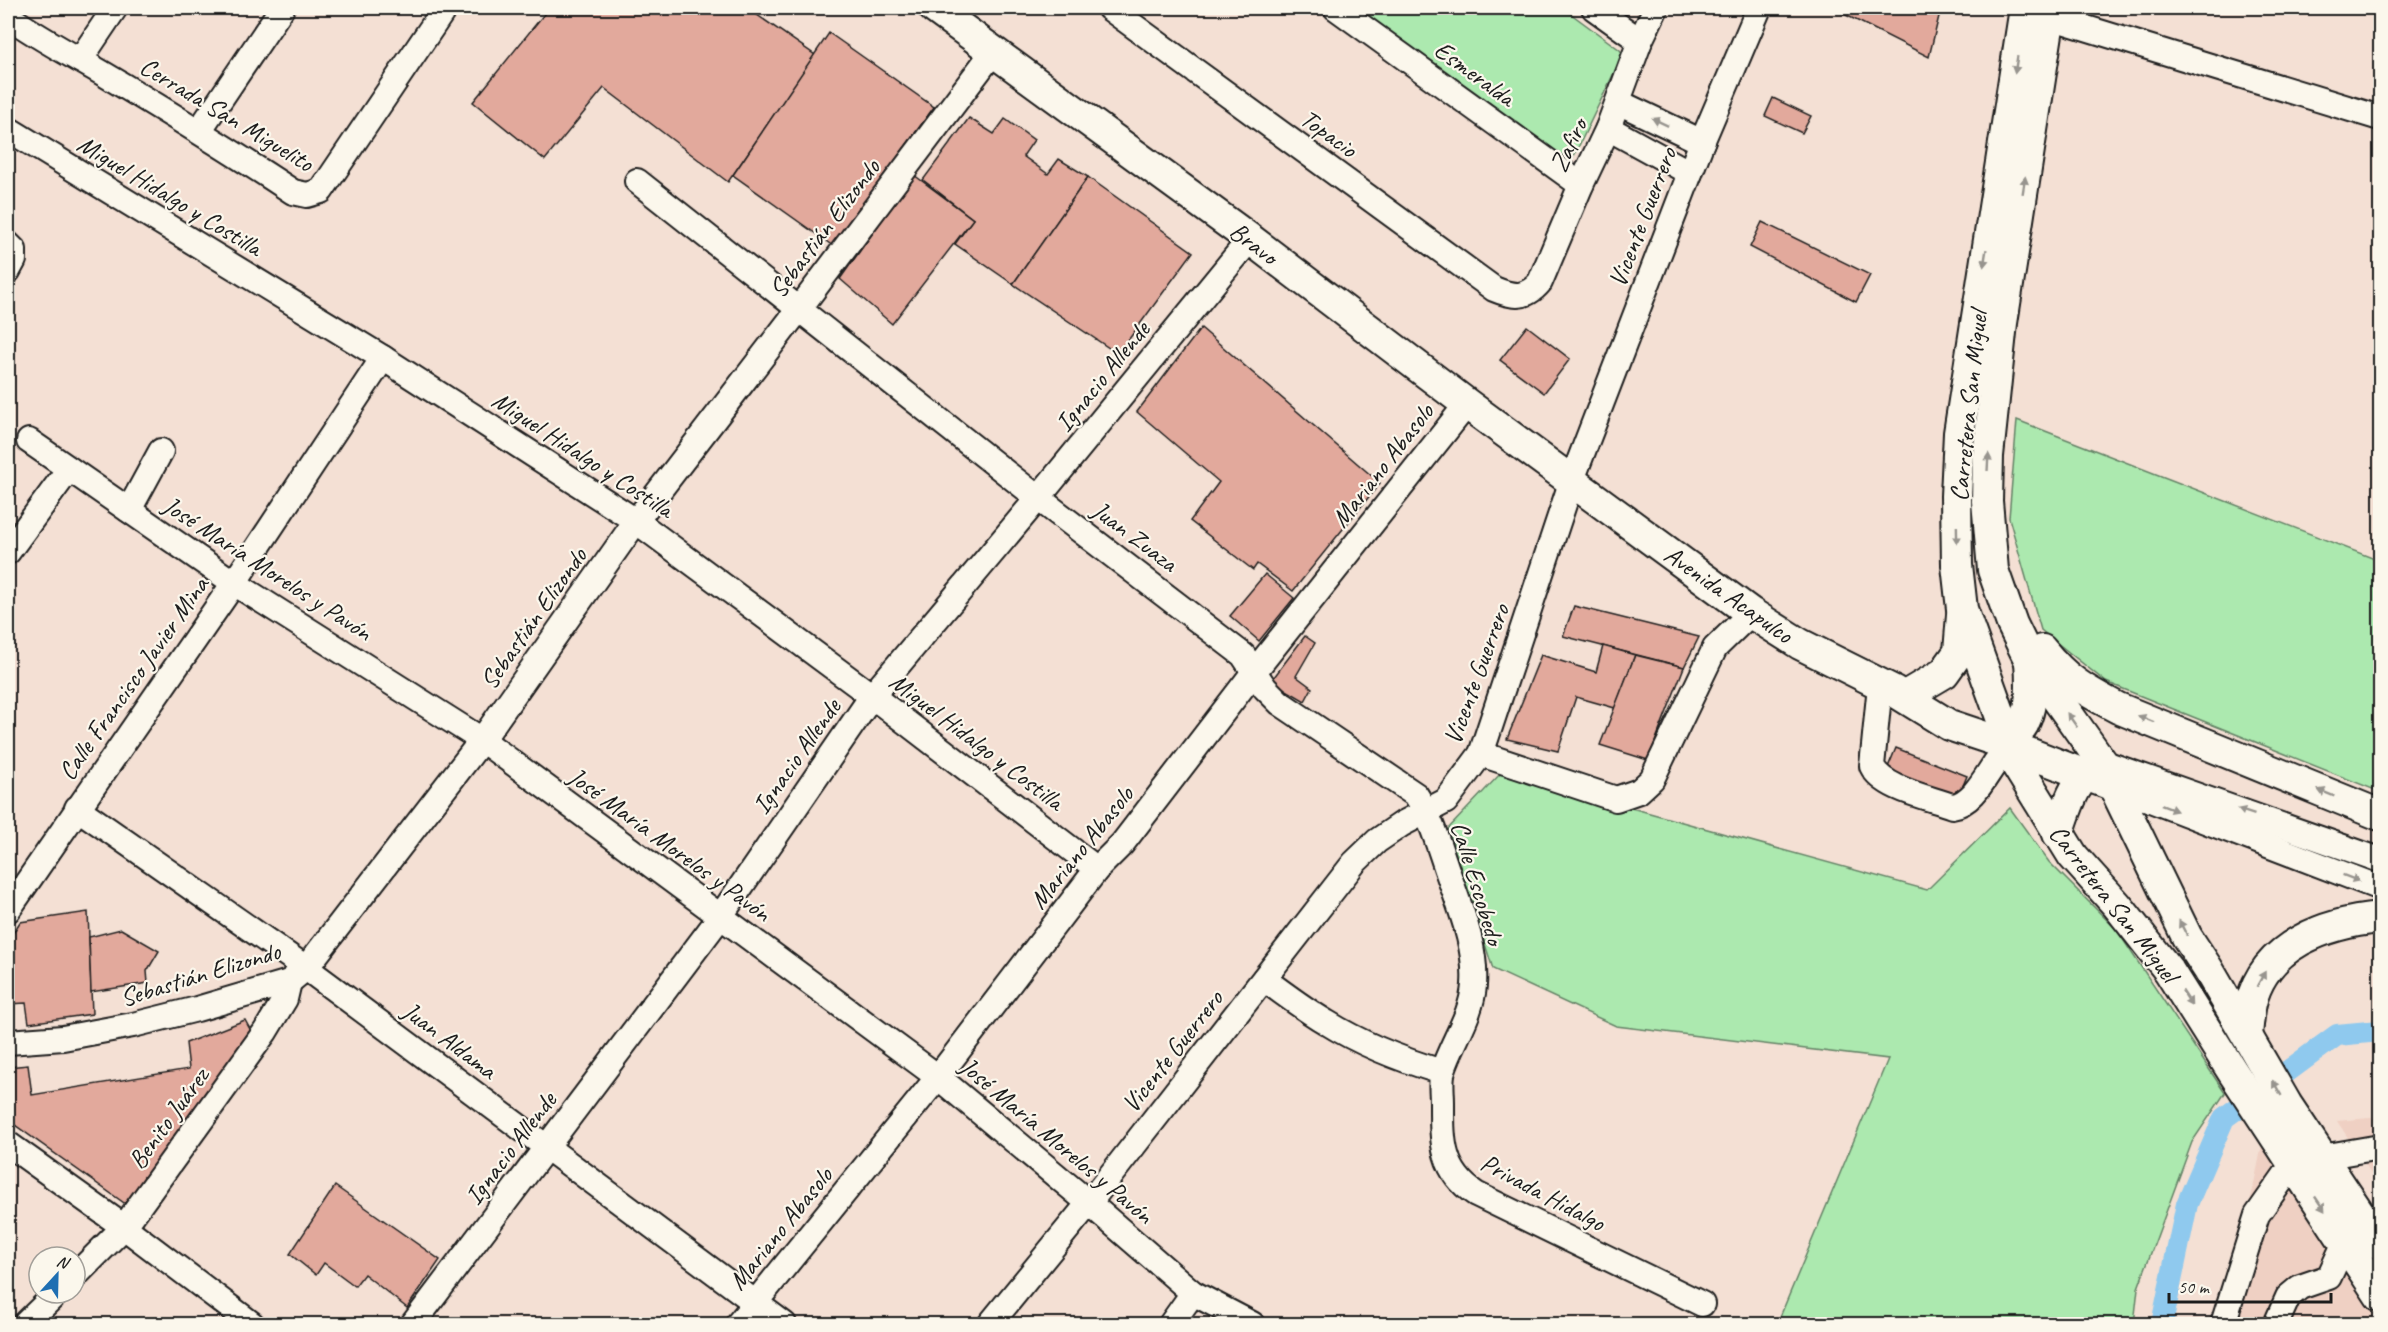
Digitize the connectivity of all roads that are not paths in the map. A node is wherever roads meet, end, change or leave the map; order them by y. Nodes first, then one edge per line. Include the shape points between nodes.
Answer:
1 (116, 8) edge
2 (282, 8) edge
3 (445, 8) edge
4 (934, 8) edge
5 (1109, 8) edge
6 (1336, 8) edge
7 (1594, 8) edge
8 (1656, 8) edge
9 (1759, 8) edge
10 (2042, 11) edge
11 (8, 16) edge
12 (1640, 41) junction
13 (993, 52) junction
14 (80, 60) junction
15 (1618, 102) junction
16 (2380, 118) edge
17 (1608, 128) junction
18 (8, 129) edge
19 (199, 131) junction
20 (1702, 141) junction
21 (1690, 173) junction
22 (637, 181) dead end
23 (1581, 185) junction
24 (1250, 239) junction
25 (8, 244) edge
26 (8, 271) edge
27 (1519, 296) joint
28 (799, 309) junction
29 (383, 358) junction
30 (1467, 404) junction
31 (29, 441) dead end
32 (161, 451) dead end
33 (69, 469) junction
34 (1572, 480) junction
35 (1038, 498) junction
36 (129, 510) junction
37 (636, 521) junction
38 (8, 552) edge
39 (1994, 570) junction
40 (234, 583) junction
41 (1962, 609) junction
42 (1751, 613) junction
43 (2030, 661) junction
44 (1254, 672) junction
45 (1895, 690) junction
46 (872, 696) junction
47 (2006, 738) junction
48 (482, 740) junction
49 (1481, 754) junction
50 (2100, 774) junction
51 (77, 808) junction
52 (1427, 813) junction
53 (2380, 815) edge
54 (2058, 834) junction
55 (2380, 860) edge
56 (1097, 869) junction
57 (2380, 888) edge
58 (8, 910) edge
59 (720, 917) junction
60 (2380, 918) edge
61 (298, 975) junction
62 (1264, 979) junction
63 (8, 1042) edge
64 (2251, 1043) junction
65 (1442, 1072) junction
66 (938, 1077) junction
67 (2288, 1131) junction
68 (8, 1144) edge
69 (547, 1147) junction
70 (2380, 1147) edge
71 (2322, 1157) junction
72 (2293, 1164) junction
73 (1089, 1203) junction
74 (124, 1227) junction
75 (2345, 1242) junction
76 (2380, 1244) edge
77 (87, 1263) edge
78 (1192, 1293) junction
79 (2380, 1296) edge
80 (755, 1304) junction
81 (1702, 1304) dead end
82 (45, 1305) edge
83 (236, 1320) edge
84 (25, 1324) edge
85 (413, 1324) edge
86 (738, 1324) edge
87 (784, 1324) edge
88 (990, 1324) edge
89 (1171, 1324) edge
90 (1252, 1324) edge
91 (2223, 1324) edge
92 (2276, 1324) edge

1 - 14 street
2 - 19 street
3 - 19 street, Cerrada San Miguelito via 321,191 307,195 293,192
4 - 13 main road, Bravo
5 - 27 street, Topacio via 1494,289
6 - 23 street, Esmeralda
7 - 12 street
8 - 12 street, Zafiro
9 - 20 street, Vicente Guerrero
10 - 16 street
39 -> 10 main road, Carretera San Miguel via 1987,501 1989,445
10 -> 41 main road, Carretera San Miguel via 1959,433 1956,508
11 - 14 street, Cerrada San Miguelito
12 - 15 street, Zafiro
13 - 24 main road, Bravo
13 - 28 street, Sebastián Elizondo
14 - 19 street, Cerrada San Miguelito
15 - 17 street, Zafiro
20 -> 15 street
17 - 21 street
17 - 23 street, Zafiro
18 - 29 street, Miguel Hidalgo y Costilla
20 - 21 street, Vicente Guerrero
21 - 34 street, Vicente Guerrero
22 - 28 street, Juan Zuaza
23 - 27 street, Zafiro via 1539,282 1531,292
24 - 30 main road, Bravo
24 - 35 street, Ignacio Allende
25 - 26 street via 15,254
28 - 35 street, Juan Zuaza
28 - 37 street, Sebastián Elizondo
29 - 37 street, Miguel Hidalgo y Costilla
29 - 40 street, Calle Francisco Javier Mina
30 - 34 main road, Bravo
30 - 44 street, Mariano Abasolo
31 - 33 street, José María Morelos y Pavón
32 - 36 street
33 - 36 street, José María Morelos y Pavón
33 - 38 street
34 - 42 main road, Avenida Acapulco
34 - 49 street, Vicente Guerrero
35 - 44 street, Juan Zuaza via 1243,655
35 - 46 street, Ignacio Allende
36 - 40 street, José María Morelos y Pavón
37 - 46 street, Miguel Hidalgo y Costilla
37 - 48 street, Sebastián Elizondo
39 - 43 main road, Carretera San Miguel via 2012,624
53 -> 39 main road via 2118,708 2077,686 2026,630
40 - 48 street, José María Morelos y Pavón
40 - 51 street, Calle Francisco Javier Mina
41 - 45 main road via 1959,652 1944,673
41 - 47 main road, Carretera San Miguel
42 - 45 main road, Avenida Acapulco via 1800,644
42 - 49 street via 1715,648 1652,779 1639,791 1616,799
43 - 47 main road via 2032,693
50 -> 43 main road, Carretera San Miguel
44 - 52 street, Juan Zuaza via 1280,703 1416,795
44 - 56 street, Mariano Abasolo via 1122,844
45 - 47 main road, Avenida Acapulco
45 - 47 main road, Avenida Acapulco via 1949,724
45 - 47 street via 1872,766 1886,782 1952,806 1961,805 1970,797
46 - 56 street, Miguel Hidalgo y Costilla
46 - 59 street, Ignacio Allende
47 - 50 main road
47 - 54 main road, Carretera San Miguel
48 - 59 street, José María Morelos y Pavón
48 - 61 street, Sebastián Elizondo
49 - 52 street, Vicente Guerrero via 1446,801
50 - 54 main road via 2075,788
55 -> 50 street
50 -> 57 street
64 -> 50 main road, Carretera San Miguel via 2187,937
51 - 58 street, Calle Francisco Javier Mina
51 - 61 street, Juan Aldama
52 - 62 street, Vicente Guerrero via 1401,824 1354,863
52 - 65 street, Calle Escobedo via 1466,925 1474,986
54 -> 67 main road, Carretera San Miguel via 2169,971 2232,1071
56 - 66 street, Mariano Abasolo
59 - 66 street, José María Morelos y Pavón
59 - 69 street, Ignacio Allende
64 -> 60 main road via 2251,1002 2265,972 2278,957 2319,930
61 - 63 street, Sebastián Elizondo via 197,1009 133,1025 63,1038
61 - 69 street, Juan Aldama
61 - 74 street, Benito Juárez via 266,1032
62 - 65 street via 1345,1033
62 - 73 street, Vicente Guerrero
67 -> 64 main road, Carretera San Miguel
65 - 81 street, Privada Hidalgo via 1443,1144 1454,1175 1463,1185
66 - 73 street, José María Morelos y Pavón
66 - 80 street, Mariano Abasolo
67 - 71 main road, Carretera San Miguel
67 - 72 main road, Carretera San Miguel
68 - 74 street
69 - 80 street, Juan Aldama
69 - 85 street, Ignacio Allende
70 - 71 street
71 - 76 main road, Carretera San Miguel
72 -> 75 main road, Carretera San Miguel
72 - 91 street via 2257,1215
73 - 78 street, José María Morelos y Pavón
73 - 88 street, Vicente Guerrero
74 - 77 street, Benito Juárez
74 - 83 street
75 - 79 main road, Carretera San Miguel
75 - 92 street via 2329,1277 2300,1287 2288,1297
78 - 89 street
78 - 90 street, José María Morelos y Pavón
80 - 86 street, Mariano Abasolo
80 - 87 street, Juan Aldama
82 - 84 street

